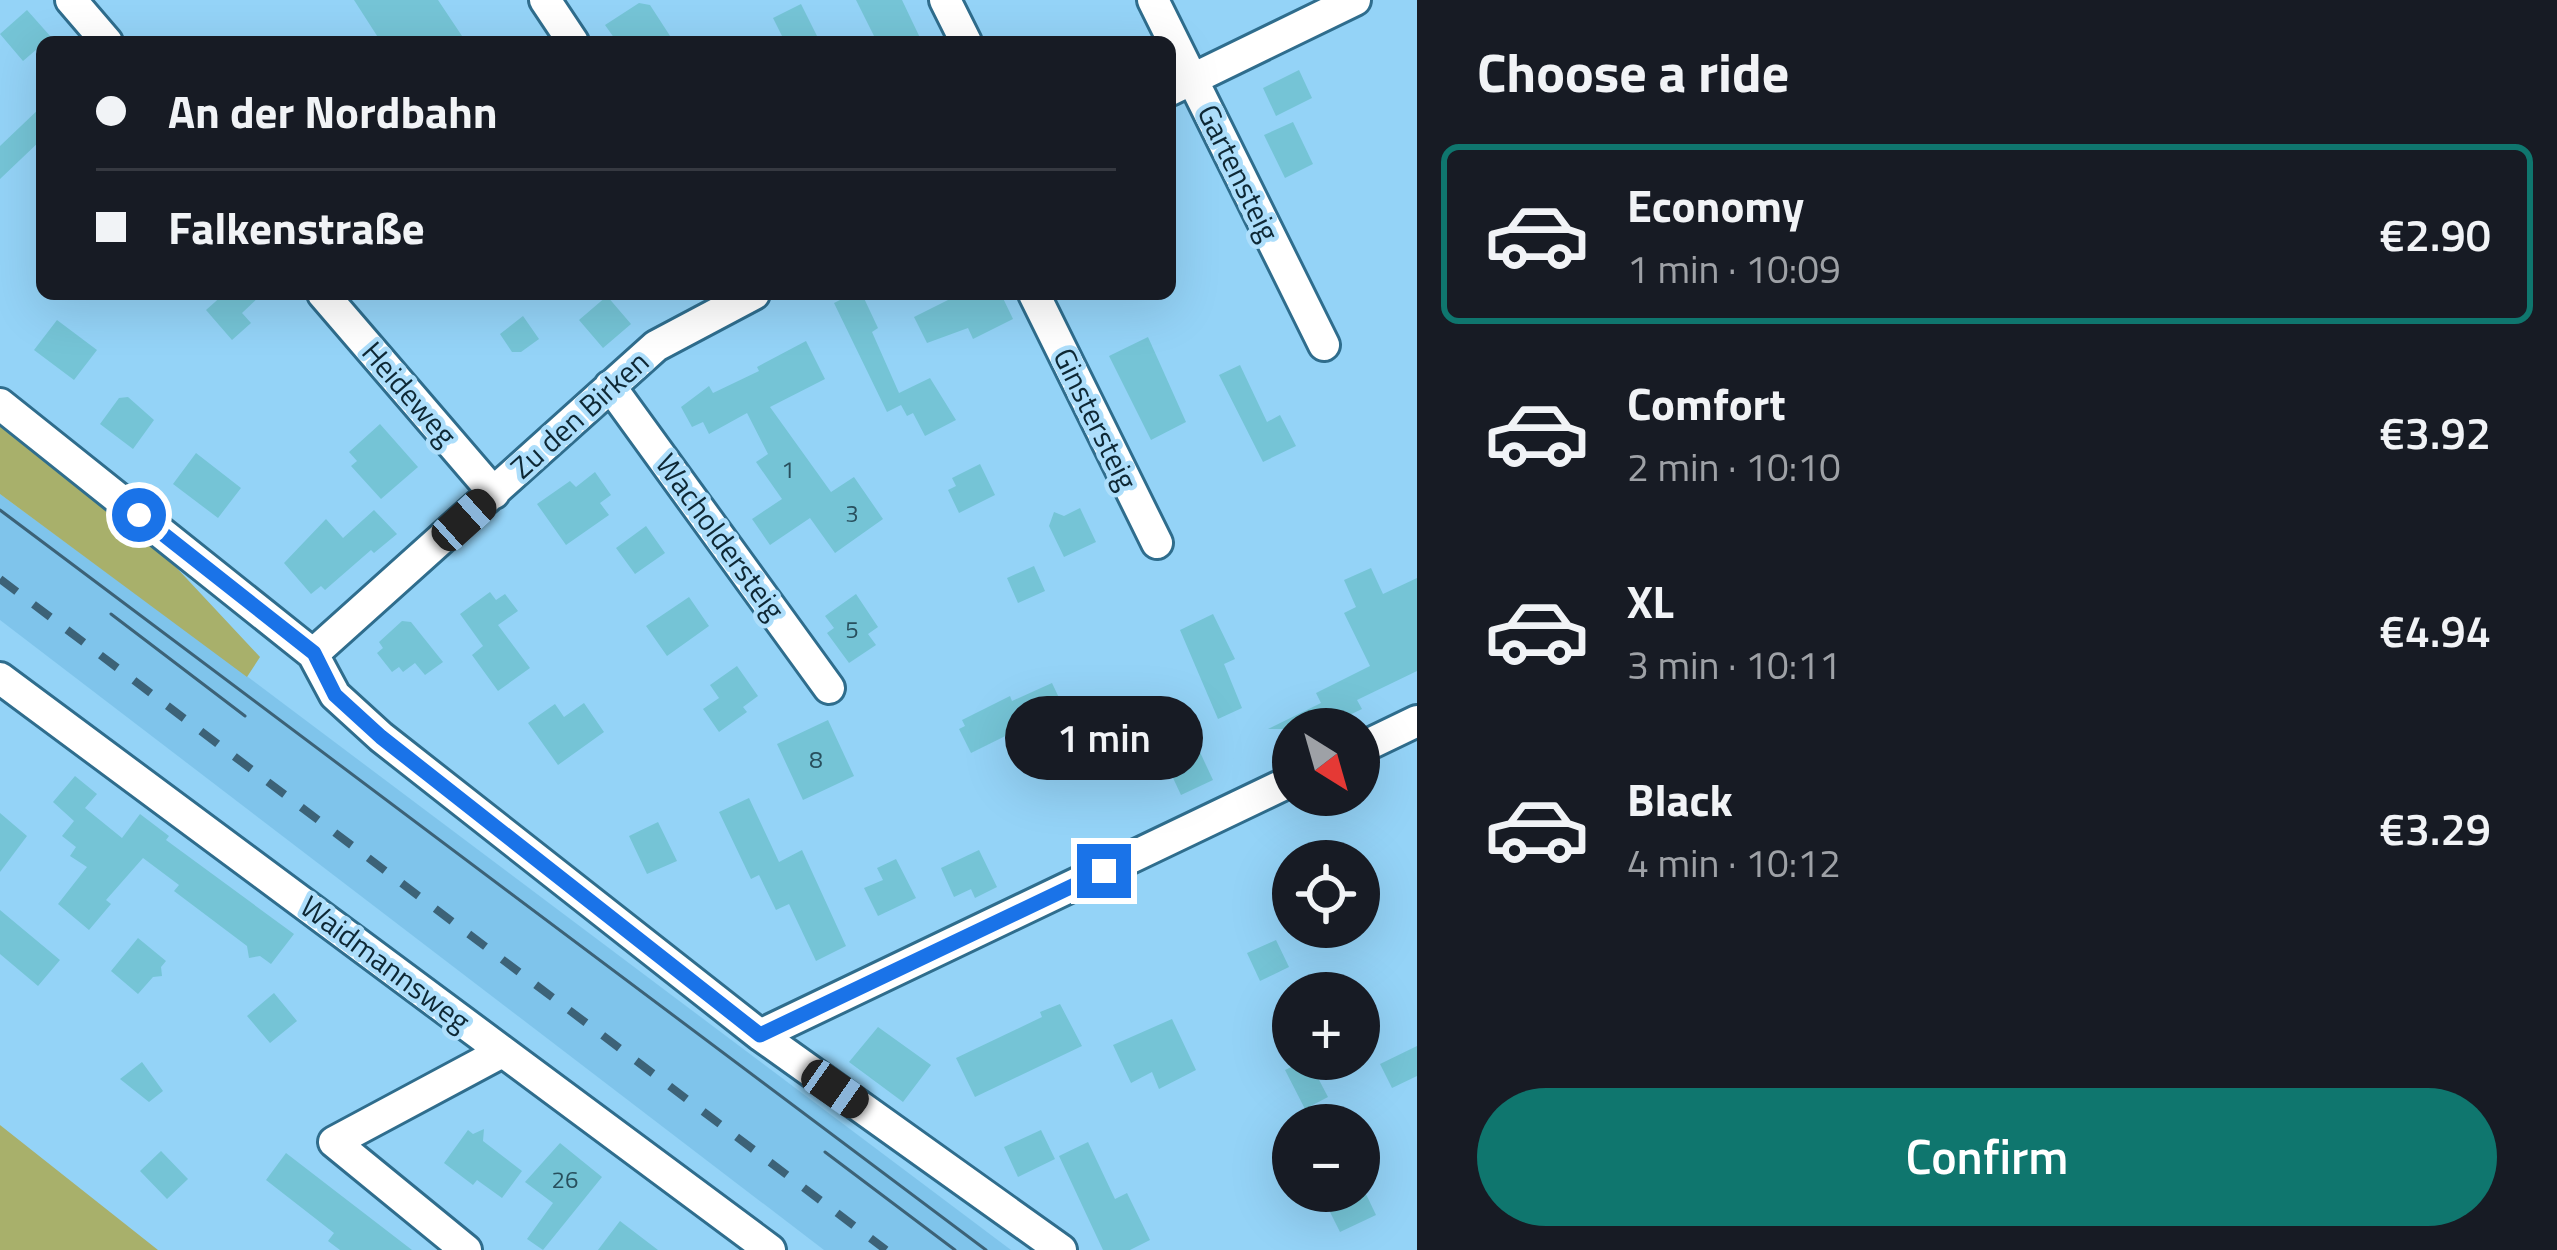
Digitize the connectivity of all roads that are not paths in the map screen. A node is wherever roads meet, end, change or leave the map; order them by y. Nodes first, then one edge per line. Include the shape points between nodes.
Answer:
1 (71, 0) edge
2 (545, 0) edge
3 (945, 0) edge
4 (1153, 0) edge
5 (1355, 0) edge
6 (102, 36) edge
7 (569, 36) edge
8 (963, 36) edge
9 (1165, 36) edge
10 (1181, 85) edge
11 (328, 300) edge
12 (738, 300) edge
13 (1037, 300) edge
14 (1324, 345) dead end
15 (610, 386) junction
16 (0, 404) edge
17 (494, 494) junction
18 (1156, 543) dead end
19 (314, 653) junction
20 (0, 678) edge
21 (829, 688) dead end
22 (1417, 721) edge
23 (1380, 739) edge
24 (1272, 790) edge
25 (760, 1035) junction
26 (502, 1052) junction
27 (466, 1250) edge
28 (770, 1250) edge
29 (1061, 1250) edge

1 - 6 street
2 - 7 street
3 - 8 street
4 - 9 street, Gartensteig
5 - 10 street
10 - 14 street, Gartensteig
11 - 17 street, Heideweg
12 - 15 street, Zu den Birken via 656,346
13 - 18 street, Ginstersteig
15 - 17 street, Zu den Birken
15 - 21 street, Wacholdersteig
16 - 19 street
17 - 19 street, Zu den Birken
19 - 25 street via 335,695 381,737
20 - 26 street, Waidmannsweg
22 - 23 street
24 - 25 street
25 - 29 street
26 - 27 street via 334,1142
26 - 28 street, Waidmannsweg

